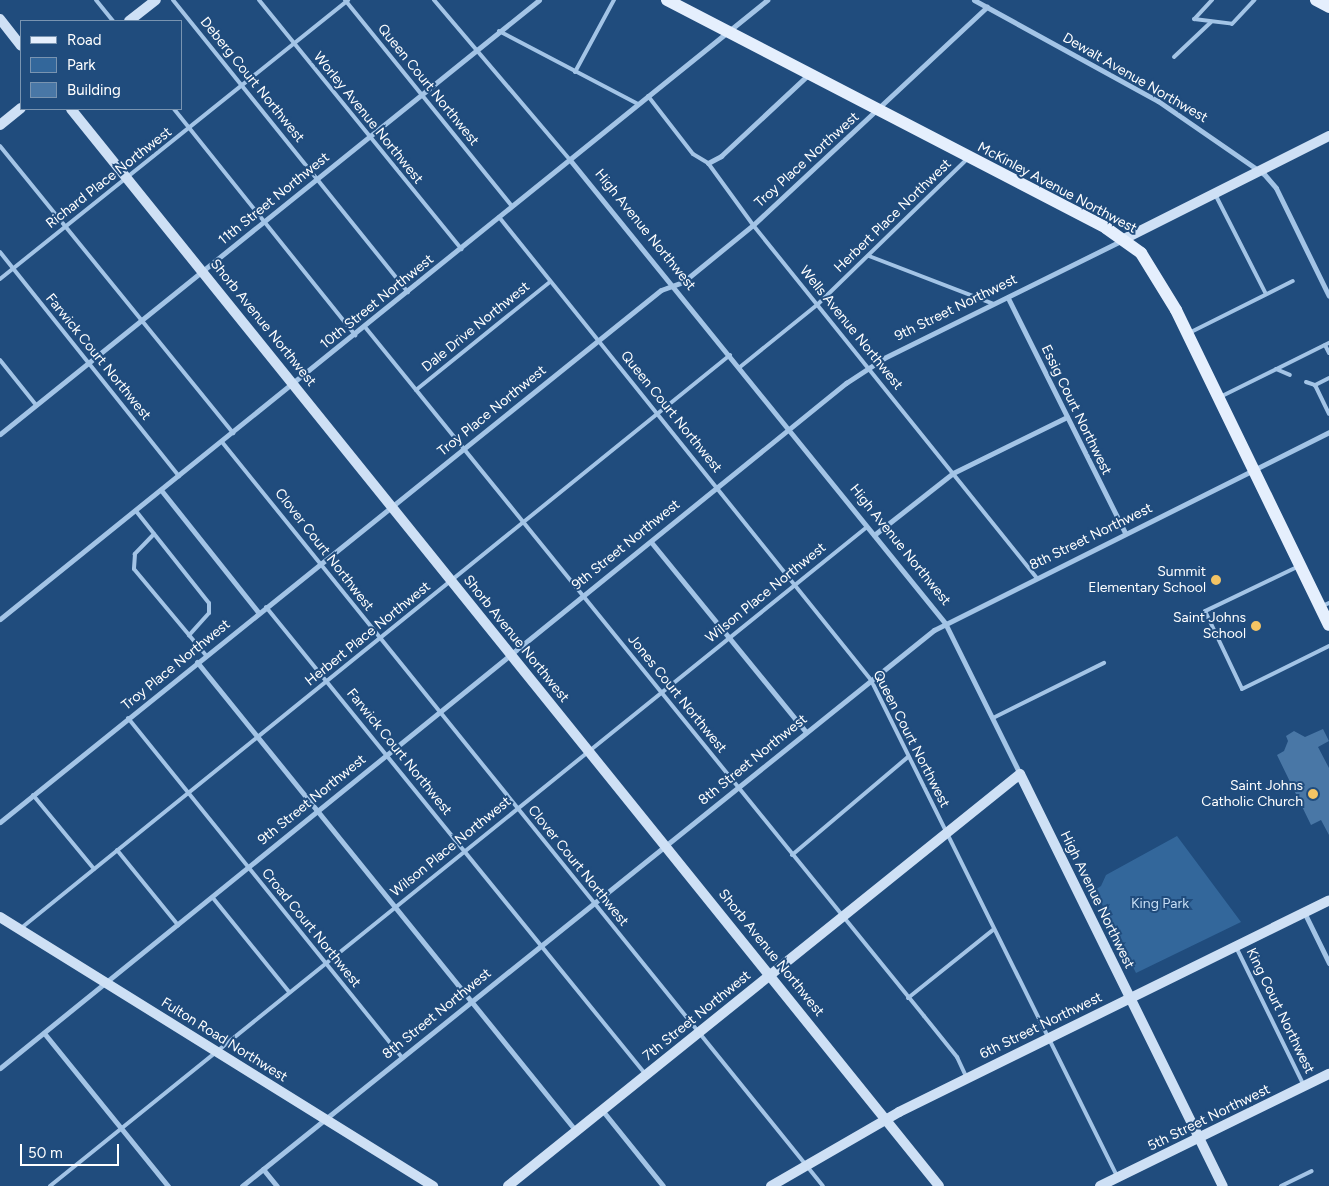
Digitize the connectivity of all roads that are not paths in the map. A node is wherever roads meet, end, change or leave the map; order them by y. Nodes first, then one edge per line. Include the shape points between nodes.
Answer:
1 (96, 0) edge
2 (156, 0) edge
3 (173, 0) edge
4 (259, 0) edge
5 (346, 0) edge
6 (434, 0) edge
7 (539, 0) edge
8 (614, 0) edge
9 (667, 0) edge
10 (766, 0) edge
11 (974, 0) edge
12 (1212, 0) edge
13 (1254, 0) edge
14 (1316, 0) edge
15 (987, 7) junction
16 (1329, 7) edge
17 (0, 19) edge
18 (112, 20) edge
19 (130, 20) edge
20 (1211, 22) junction
21 (499, 31) junction
22 (727, 32) junction
23 (294, 43) junction
24 (20, 45) edge
25 (476, 50) junction
26 (1174, 58) dead end
27 (575, 72) junction
28 (809, 75) junction
29 (242, 86) junction
30 (421, 94) junction
31 (648, 96) junction
32 (638, 104) junction
33 (20, 109) edge
34 (72, 110) edge
35 (175, 110) edge
36 (878, 110) junction
37 (0, 125) edge
38 (189, 128) junction
39 (1329, 136) edge
40 (369, 137) junction
41 (0, 146) edge
42 (969, 158) junction
43 (570, 160) junction
44 (708, 163) junction
45 (1258, 170) junction
46 (128, 178) junction
47 (317, 179) junction
48 (1215, 194) junction
49 (512, 206) junction
50 (499, 217) junction
51 (264, 221) junction
52 (753, 225) junction
53 (66, 226) junction
54 (1124, 239) junction
55 (461, 248) junction
56 (0, 252) edge
57 (869, 256) junction
58 (13, 268) junction
59 (203, 270) junction
60 (0, 279) edge
61 (1293, 281) dead end
62 (550, 282) junction
63 (673, 285) junction
64 (408, 292) junction
65 (1266, 294) junction
66 (1329, 296) edge
67 (1008, 298) junction
68 (818, 304) junction
69 (994, 304) junction
70 (140, 320) junction
71 (365, 327) junction
72 (1188, 334) junction
73 (355, 335) junction
74 (598, 340) junction
75 (1327, 344) edge
76 (1329, 353) edge
77 (730, 355) junction
78 (0, 360) edge
79 (88, 363) junction
80 (740, 367) junction
81 (868, 368) junction
82 (1276, 369) junction
83 (1290, 375) dead end
84 (1329, 378) edge
85 (1306, 382) dead end
86 (294, 384) junction
87 (1314, 385) junction
88 (416, 390) junction
89 (1218, 398) junction
90 (36, 405) junction
91 (658, 414) junction
92 (1329, 414) edge
93 (1067, 417) junction
94 (790, 430) junction
95 (1329, 432) edge
96 (233, 433) junction
97 (0, 434) edge
98 (222, 442) junction
99 (463, 448) junction
100 (1253, 470) junction
101 (954, 473) junction
102 (179, 476) junction
103 (718, 489) junction
104 (161, 490) junction
105 (392, 506) junction
106 (136, 511) junction
107 (524, 523) junction
108 (867, 526) junction
109 (1125, 533) junction
110 (154, 534) junction
111 (874, 535) junction
112 (652, 542) junction
113 (320, 564) junction
114 (1300, 566) junction
115 (1036, 577) junction
116 (452, 581) junction
117 (795, 584) junction
118 (584, 597) junction
119 (1324, 605) edge
120 (266, 607) junction
121 (259, 612) junction
122 (0, 619) edge
123 (944, 623) junction
124 (1329, 625) edge
125 (189, 635) junction
126 (729, 637) junction
127 (380, 639) junction
128 (1329, 646) edge
129 (206, 655) junction
130 (512, 655) junction
131 (197, 662) junction
132 (1104, 664) dead end
133 (871, 680) junction
134 (328, 682) junction
135 (661, 692) junction
136 (441, 714) junction
137 (128, 718) junction
138 (993, 718) junction
139 (806, 732) junction
140 (258, 737) junction
141 (588, 749) junction
142 (388, 756) junction
143 (908, 757) junction
144 (1020, 774) junction
145 (737, 787) junction
146 (188, 794) junction
147 (33, 795) junction
148 (516, 808) junction
149 (318, 812) junction
150 (0, 822) edge
151 (946, 833) junction
152 (665, 845) junction
153 (117, 850) junction
154 (464, 850) junction
155 (792, 855) junction
156 (94, 869) junction
157 (249, 869) junction
158 (213, 898) junction
159 (1329, 900) edge
160 (594, 902) junction
161 (395, 906) junction
162 (1304, 912) junction
163 (0, 917) edge
164 (842, 917) junction
165 (178, 925) junction
166 (20, 929) junction
167 (994, 930) junction
168 (540, 945) junction
169 (1235, 946) junction
170 (326, 962) junction
171 (1329, 964) edge
172 (770, 975) junction
173 (106, 983) junction
174 (290, 992) junction
175 (908, 998) junction
176 (1130, 998) junction
177 (471, 1002) junction
178 (44, 1033) junction
179 (698, 1033) junction
180 (1048, 1038) junction
181 (216, 1050) junction
182 (402, 1058) junction
183 (0, 1068) edge
184 (1329, 1074) edge
185 (646, 1075) junction
186 (967, 1078) junction
187 (1304, 1086) junction
188 (602, 1110) junction
189 (888, 1118) junction
190 (325, 1120) junction
191 (121, 1128) junction
192 (576, 1131) junction
193 (1199, 1138) junction
194 (807, 1165) junction
195 (263, 1169) junction
196 (1312, 1171) dead end
197 (1117, 1178) junction
198 (50, 1186) edge
199 (168, 1186) edge
200 (242, 1186) edge
201 (277, 1186) edge
202 (433, 1186) edge
203 (508, 1186) edge
204 (662, 1186) edge
205 (771, 1186) edge
206 (823, 1186) edge
207 (939, 1186) edge
208 (1100, 1186) edge
209 (1223, 1186) edge
210 (1281, 1186) edge

1 - 18 lane
2 - 19 street
3 - 29 lane, Deberg Court Northwest
4 - 23 lane, Worley Avenue Northwest
5 - 23 lane, Richard Place Northwest
5 - 30 lane, Queen Court Northwest
6 - 25 lane, High Avenue Northwest
7 - 21 street, 11th Street Northwest
8 - 27 lane
9 - 22 main road, McKinley Avenue Northwest
10 - 22 street, 10th Street Northwest
11 - 15 street, Dewalt Avenue Northwest
12 - 20 lane via 1194,19
13 - 20 lane via 1232,24
14 - 16 main road
15 - 36 street, Troy Place Northwest
15 - 45 street, Dewalt Avenue Northwest via 1158,101
17 - 24 street
20 - 26 lane
21 - 25 street, 11th Street Northwest
21 - 27 lane
22 - 28 main road, McKinley Avenue Northwest
22 - 31 street, 10th Street Northwest
23 - 29 lane, Richard Place Northwest
23 - 40 lane, Worley Avenue Northwest
25 - 30 street, 11th Street Northwest
25 - 43 lane, High Avenue Northwest
27 - 32 lane
28 - 36 main road, McKinley Avenue Northwest
28 - 44 street via 721,156
29 - 38 lane, Richard Place Northwest
29 - 47 lane, Deberg Court Northwest
30 - 40 street, 11th Street Northwest
30 - 49 lane, Queen Court Northwest
31 - 32 street, 10th Street Northwest
31 - 44 lane, Wells Avenue Northwest via 693,154
32 - 43 street, 10th Street Northwest
33 - 37 street
34 - 46 street, Shorb Avenue Northwest
35 - 38 lane
36 - 42 main road, McKinley Avenue Northwest
36 - 52 street, Troy Place Northwest
38 - 46 lane, Richard Place Northwest
38 - 51 lane
39 - 45 street, 9th Street Northwest
40 - 47 street, 11th Street Northwest
40 - 55 lane, Worley Avenue Northwest
41 - 53 lane
42 - 54 main road, McKinley Avenue Northwest
42 - 57 lane, Herbert Place Northwest
43 - 49 street, 10th Street Northwest
43 - 63 street, High Avenue Northwest
44 - 52 lane, Wells Avenue Northwest
45 - 48 street, 9th Street Northwest
45 - 66 street, Dewalt Avenue Northwest via 1276,188
46 - 53 lane, Richard Place Northwest
46 - 59 street, Shorb Avenue Northwest
47 - 51 street, 11th Street Northwest
47 - 64 lane, Deberg Court Northwest
48 - 54 street, 9th Street Northwest
48 - 65 lane
49 - 50 street, 10th Street Northwest
50 - 55 street, 10th Street Northwest
50 - 62 lane, Queen Court Northwest
51 - 59 street, 11th Street Northwest
51 - 73 lane
52 - 63 street, Troy Place Northwest via 683,282
52 - 68 lane, Wells Avenue Northwest
53 - 58 lane, Richard Place Northwest
53 - 70 lane
54 - 67 street, 9th Street Northwest
54 - 72 main road, McKinley Avenue Northwest via 1152,267
55 - 64 street, 10th Street Northwest
56 - 58 lane, Farwick Court Northwest
57 - 68 lane, Herbert Place Northwest
57 - 69 lane
58 - 60 lane, Richard Place Northwest
58 - 79 lane, Farwick Court Northwest
59 - 70 street, 11th Street Northwest
59 - 86 street, Shorb Avenue Northwest
61 - 65 lane
62 - 74 lane, Queen Court Northwest
62 - 88 lane, Dale Drive Northwest
63 - 74 street, Troy Place Northwest via 661,290
63 - 77 street, High Avenue Northwest
64 - 71 street, 10th Street Northwest
65 - 72 lane
67 - 69 street, 9th Street Northwest
67 - 93 street, Essig Court Northwest
68 - 80 lane, Herbert Place Northwest
68 - 81 lane, Wells Avenue Northwest
69 - 81 street, 9th Street Northwest
70 - 79 street, 11th Street Northwest
70 - 96 lane
71 - 73 street, 10th Street Northwest
71 - 88 lane, Jones Court Northwest
72 - 89 main road, McKinley Avenue Northwest
73 - 86 street, 10th Street Northwest
74 - 91 lane, Queen Court Northwest
74 - 99 street, Troy Place Northwest
75 - 76 lane
75 - 82 lane
77 - 80 street, High Avenue Northwest
77 - 91 lane, Herbert Place Northwest
78 - 90 lane
79 - 90 street, 11th Street Northwest
79 - 102 lane, Farwick Court Northwest
80 - 94 street, High Avenue Northwest
81 - 94 street, 9th Street Northwest
81 - 101 lane, Wells Avenue Northwest
82 - 83 lane
82 - 89 lane
84 - 87 lane
85 - 87 lane
86 - 96 street, 10th Street Northwest
86 - 105 street, Shorb Avenue Northwest
87 - 92 lane
88 - 99 lane, Jones Court Northwest
89 - 100 main road, McKinley Avenue Northwest
90 - 97 street, 11th Street Northwest
91 - 103 lane, Queen Court Northwest
91 - 107 lane, Herbert Place Northwest
93 - 101 street
93 - 109 street, Essig Court Northwest
94 - 103 street, 9th Street Northwest
94 - 108 street, High Avenue Northwest
95 - 100 street, 8th Street Northwest
96 - 98 street, 10th Street Northwest
98 - 102 street, 10th Street Northwest
98 - 113 lane, Clover Court Northwest
99 - 105 street, Troy Place Northwest
99 - 107 lane, Jones Court Northwest
100 - 109 street, 8th Street Northwest
100 - 114 main road, McKinley Avenue Northwest
101 - 111 street
101 - 115 lane, Wells Avenue Northwest
102 - 104 street, 10th Street Northwest
103 - 112 street, 9th Street Northwest
103 - 117 lane, Queen Court Northwest
104 - 106 street, 10th Street Northwest
104 - 121 street
105 - 113 street, Troy Place Northwest
105 - 116 street, Shorb Avenue Northwest
106 - 110 lane
106 - 122 street, 10th Street Northwest
107 - 116 lane, Herbert Place Northwest
107 - 118 lane, Jones Court Northwest
108 - 111 street, High Avenue Northwest
108 - 117 lane, Wilson Place Northwest
109 - 115 street, 8th Street Northwest
110 - 125 lane via 209,603 209,613
110 - 125 lane via 135,554 134,569
111 - 123 street, High Avenue Northwest
112 - 118 street, 9th Street Northwest
112 - 126 street
113 - 120 street, Troy Place Northwest
113 - 127 lane, Clover Court Northwest
114 - 119 main road, McKinley Avenue Northwest
114 - 128 lane via 1205,611 1242,689
115 - 123 street, 8th Street Northwest
116 - 127 lane, Herbert Place Northwest
116 - 130 street, Shorb Avenue Northwest
117 - 126 lane, Wilson Place Northwest
117 - 133 lane, Queen Court Northwest
118 - 130 street, 9th Street Northwest
118 - 135 lane, Jones Court Northwest
119 - 124 main road, McKinley Avenue Northwest
120 - 121 street, Troy Place Northwest
120 - 134 lane, Farwick Court Northwest
121 - 129 street, Troy Place Northwest
123 - 133 street, 8th Street Northwest
123 - 138 street, High Avenue Northwest
125 - 129 lane
126 - 135 lane, Wilson Place Northwest
126 - 139 street
127 - 134 lane, Herbert Place Northwest
127 - 136 lane, Clover Court Northwest
129 - 131 street, Troy Place Northwest
130 - 136 street, 9th Street Northwest
130 - 141 street, Shorb Avenue Northwest
131 - 137 street, Troy Place Northwest
131 - 140 street
132 - 138 lane
133 - 139 street, 8th Street Northwest
133 - 143 lane, Queen Court Northwest
134 - 140 lane, Herbert Place Northwest
134 - 142 lane, Farwick Court Northwest
135 - 141 lane, Wilson Place Northwest
135 - 145 lane, Jones Court Northwest
136 - 142 street, 9th Street Northwest
136 - 148 lane, Clover Court Northwest
137 - 146 lane, Croad Court Northwest
137 - 147 street, Troy Place Northwest
138 - 144 street, High Avenue Northwest
139 - 145 street, 8th Street Northwest
140 - 146 lane, Herbert Place Northwest
140 - 149 street
141 - 148 lane, Wilson Place Northwest
141 - 152 street, Shorb Avenue Northwest
142 - 149 street, 9th Street Northwest
142 - 154 lane, Farwick Court Northwest
143 - 151 lane, Queen Court Northwest
143 - 155 lane
144 - 151 street, 7th Street Northwest
144 - 176 street, High Avenue Northwest
145 - 152 street, 8th Street Northwest
145 - 155 lane, Jones Court Northwest
146 - 153 lane, Herbert Place Northwest
146 - 157 lane, Croad Court Northwest
147 - 150 street, Troy Place Northwest
147 - 156 lane
148 - 154 lane, Wilson Place Northwest
148 - 160 lane, Clover Court Northwest
149 - 157 street, 9th Street Northwest
149 - 161 street
151 - 164 street, 7th Street Northwest
151 - 167 lane, Queen Court Northwest
152 - 160 street, 8th Street Northwest
152 - 172 street, Shorb Avenue Northwest
153 - 156 lane, Herbert Place Northwest
153 - 165 lane
154 - 161 lane, Wilson Place Northwest
154 - 168 lane, Farwick Court Northwest
155 - 164 lane, Jones Court Northwest
156 - 166 lane, Herbert Place Northwest
157 - 158 street, 9th Street Northwest
157 - 170 lane, Croad Court Northwest
158 - 165 street, 9th Street Northwest
158 - 174 lane
159 - 162 street, 6th Street Northwest
160 - 168 street, 8th Street Northwest
160 - 179 lane, Clover Court Northwest
161 - 170 lane, Wilson Place Northwest
161 - 177 street
162 - 169 street, 6th Street Northwest
162 - 171 street
163 - 166 street, Fulton Road Northwest
164 - 172 street, 7th Street Northwest
164 - 175 lane, Jones Court Northwest
165 - 173 street, 9th Street Northwest
166 - 173 street, Fulton Road Northwest
167 - 175 lane
167 - 180 lane, Queen Court Northwest
168 - 177 street, 8th Street Northwest
168 - 185 lane, Farwick Court Northwest
169 - 176 street, 6th Street Northwest
169 - 187 lane, King Court Northwest
170 - 174 lane, Wilson Place Northwest
170 - 182 lane, Croad Court Northwest
172 - 179 street, 7th Street Northwest
172 - 189 street, Shorb Avenue Northwest
173 - 178 street, 9th Street Northwest
173 - 181 street, Fulton Road Northwest
174 - 181 lane, Wilson Place Northwest
175 - 186 lane, Jones Court Northwest via 957,1057
176 - 180 street, 6th Street Northwest
176 - 193 street, High Avenue Northwest
177 - 182 street, 8th Street Northwest
177 - 192 street
178 - 183 street, 9th Street Northwest
178 - 191 street
179 - 185 street, 7th Street Northwest
179 - 194 lane, Clover Court Northwest
180 - 186 street, 6th Street Northwest
180 - 197 lane, Queen Court Northwest
181 - 190 street, Fulton Road Northwest
181 - 191 lane, Wilson Place Northwest
182 - 190 street, 8th Street Northwest
184 - 187 street, 5th Street Northwest
185 - 188 street, 7th Street Northwest
186 - 189 street, 6th Street Northwest
187 - 193 street, 5th Street Northwest
188 - 192 street, 7th Street Northwest
188 - 204 street
189 - 194 street, 6th Street Northwest
189 - 207 street, Shorb Avenue Northwest
190 - 195 street, 8th Street Northwest
190 - 202 street, Fulton Road Northwest
191 - 198 lane, Wilson Place Northwest
191 - 199 street
192 - 203 street, 7th Street Northwest
193 - 197 street, 5th Street Northwest
193 - 209 street, High Avenue Northwest
194 - 205 street, 6th Street Northwest
194 - 206 lane, Clover Court Northwest
195 - 200 street, 8th Street Northwest
195 - 201 street
196 - 210 lane
197 - 208 street, 5th Street Northwest

